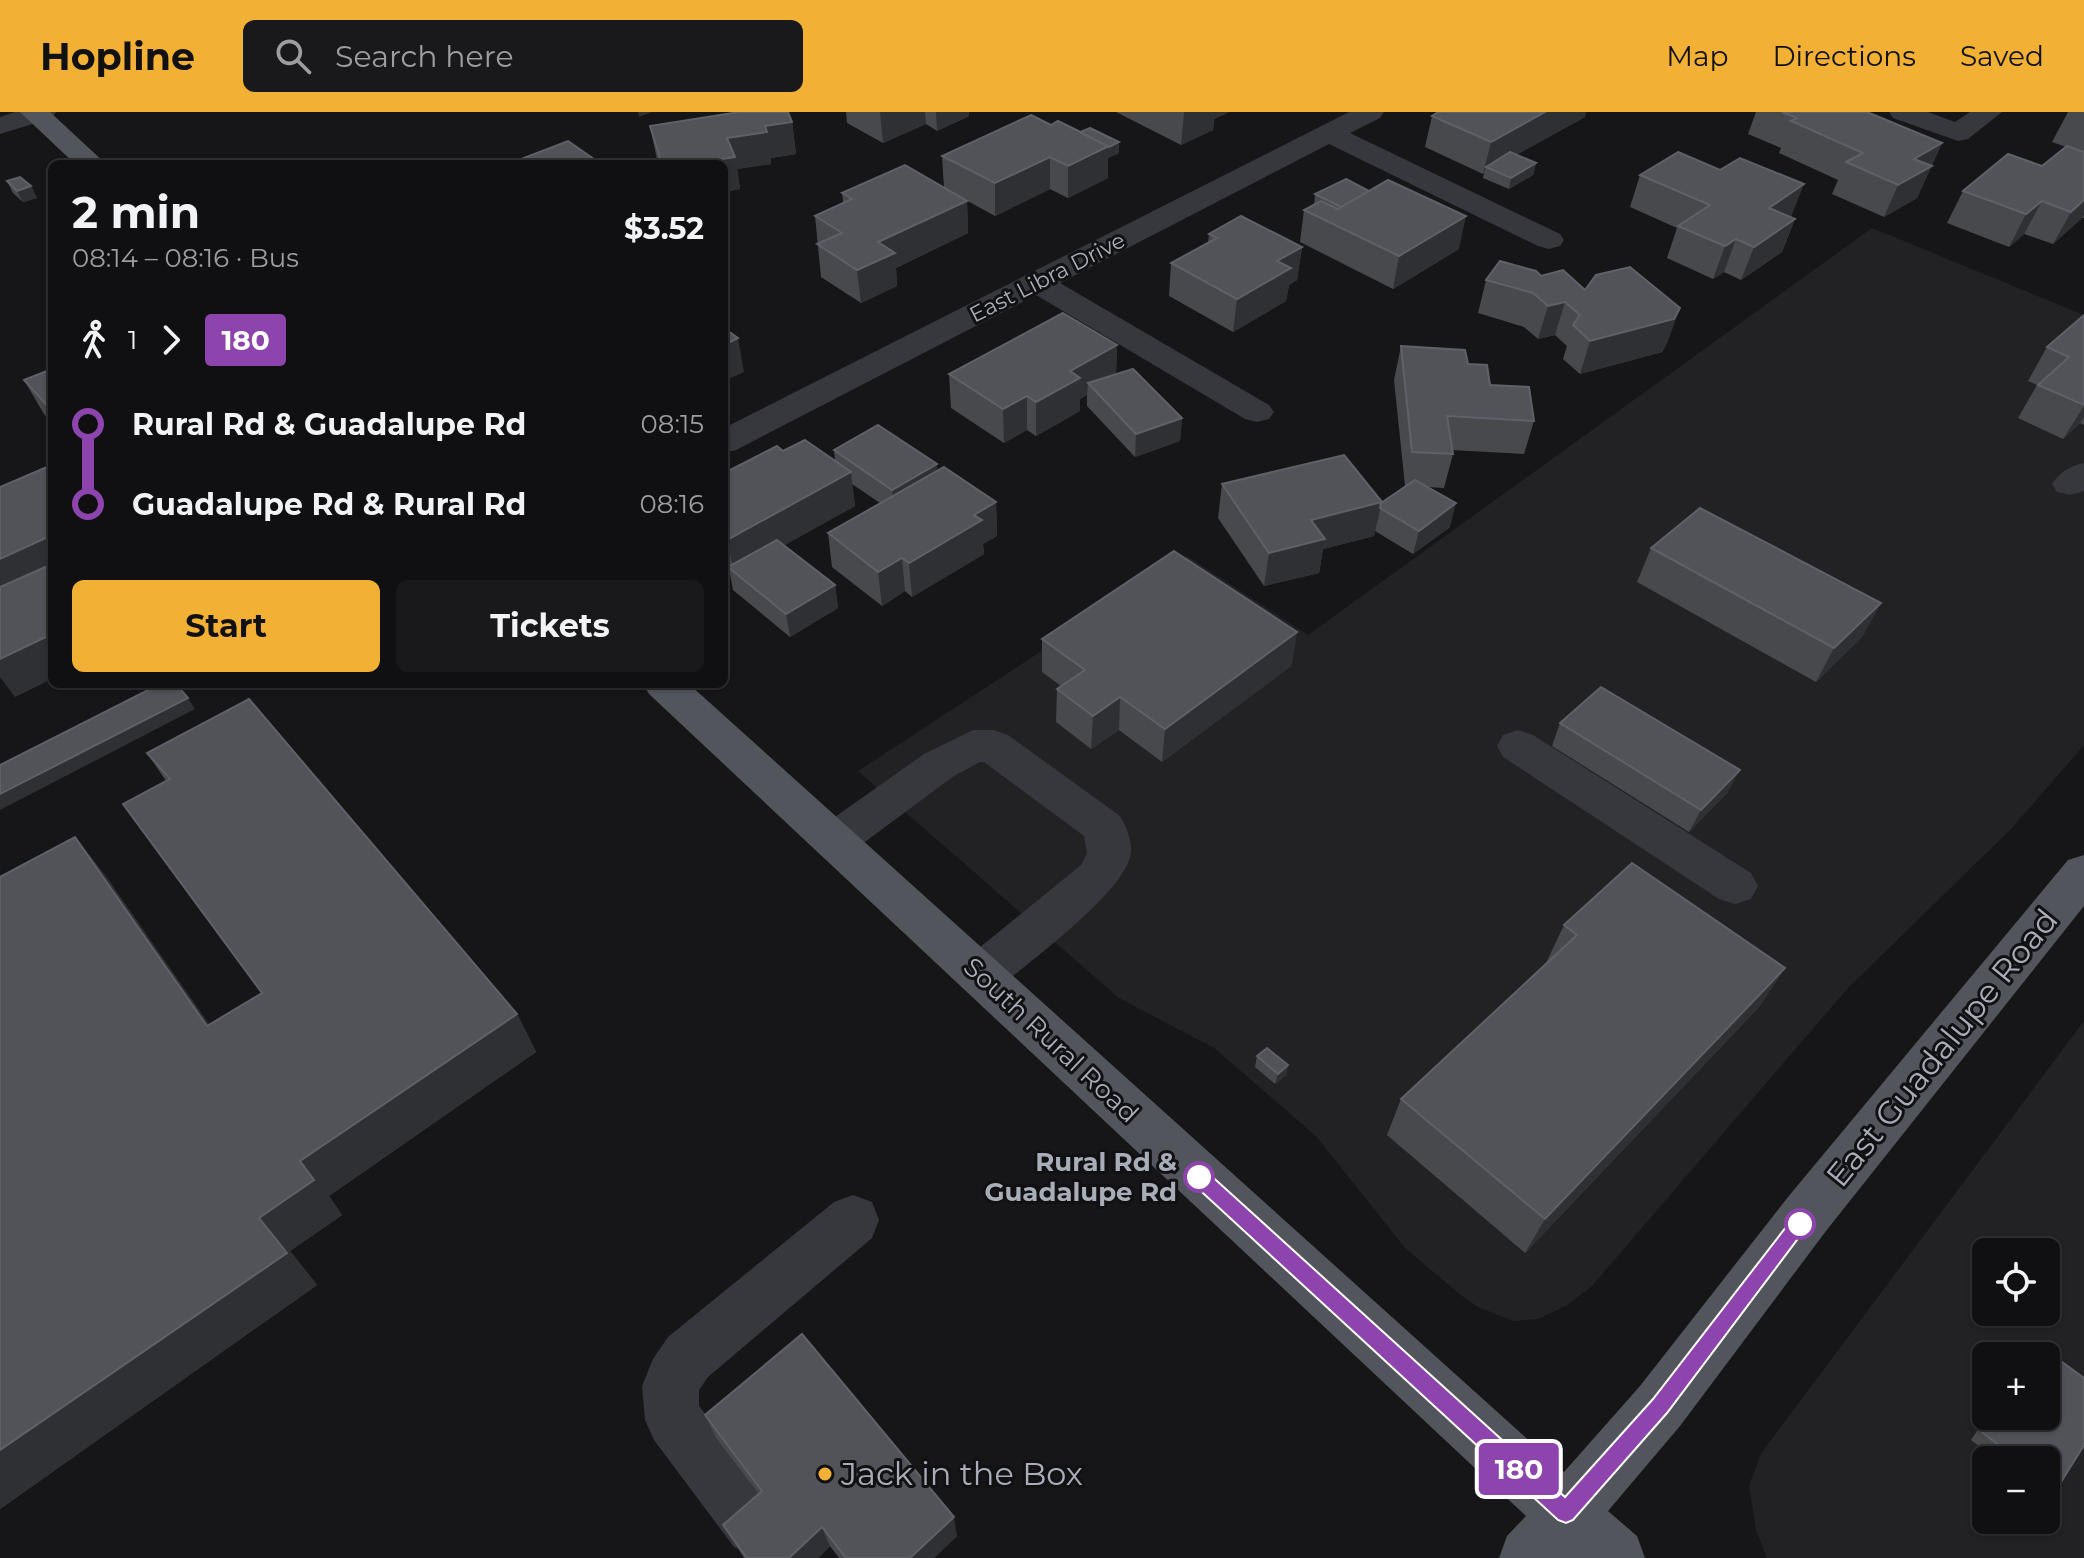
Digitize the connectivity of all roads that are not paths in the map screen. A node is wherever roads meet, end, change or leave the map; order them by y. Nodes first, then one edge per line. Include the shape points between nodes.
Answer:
1 (1370, 112) edge
2 (1903, 112) edge
3 (1988, 112) edge
4 (38, 113) edge
5 (0, 126) edge
6 (1329, 133) junction
7 (88, 160) edge
8 (1549, 240) dead end
9 (1037, 282) junction
10 (1257, 412) dead end
11 (728, 440) edge
12 (667, 688) edge
13 (1518, 746) dead end
14 (834, 841) junction
15 (2084, 873) edge
16 (1735, 886) dead end
17 (980, 975) junction
18 (853, 1220) dead end
19 (1566, 1512) junction
20 (755, 1526) edge
21 (1529, 1558) edge
22 (1615, 1558) edge

1 - 6 street, East Libra Drive
2 - 3 street via 1958,133
4 - 5 street
4 - 7 main road
6 - 8 street
6 - 9 street, East Libra Drive
9 - 10 street
9 - 11 street, East Libra Drive
12 - 14 main road, South Rural Road
13 - 16 street
14 - 17 main road, South Rural Road
14 - 17 street via 973,746 993,746 1105,828 1109,853 1097,877
15 - 19 main road, East Guadalupe Road via 1807,1214 1660,1406
17 - 19 main road, South Rural Road
18 - 20 street via 688,1357 673,1377 668,1401 674,1420
19 - 21 main road, East Guadalupe Road
19 - 22 main road, South Rural Road

